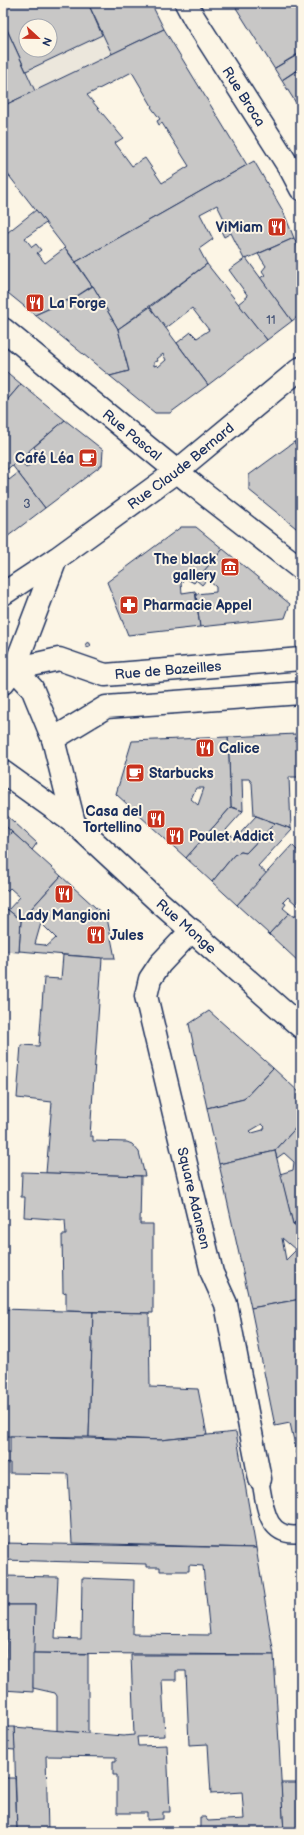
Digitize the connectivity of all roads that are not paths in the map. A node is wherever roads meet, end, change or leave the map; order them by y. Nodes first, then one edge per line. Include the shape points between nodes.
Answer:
1 (186, 3) edge
2 (301, 189) edge
3 (3, 329) edge
4 (301, 368) edge
5 (177, 471) junction
6 (56, 559) junction
7 (301, 569) edge
8 (3, 594) edge
9 (301, 659) edge
10 (7, 673) edge
11 (301, 693) edge
12 (53, 739) junction
13 (3, 772) edge
14 (74, 823) junction
15 (192, 930) junction
16 (301, 1027) edge
17 (260, 1479) joint
18 (300, 1534) dead end

1 - 2 street, Rue Broca
3 - 5 street, Rue Pascal
4 - 5 street, Rue Claude Bernard
5 - 6 street, Rue Claude Bernard
5 - 7 street, Rue Pascal
6 - 8 street, Rue Claude Bernard
6 - 10 street
9 - 10 street, Rue de Bazeilles via 105,675 59,659
10 - 12 street via 32,688
11 - 12 street via 106,707
12 - 14 street
13 - 14 street, Rue Monge
14 - 15 street, Rue Monge
15 - 16 street, Rue Monge
15 - 17 street, Square Adanson via 160,964 150,979 146,996 212,1273 226,1304
17 - 18 lane via 271,1522 284,1534

